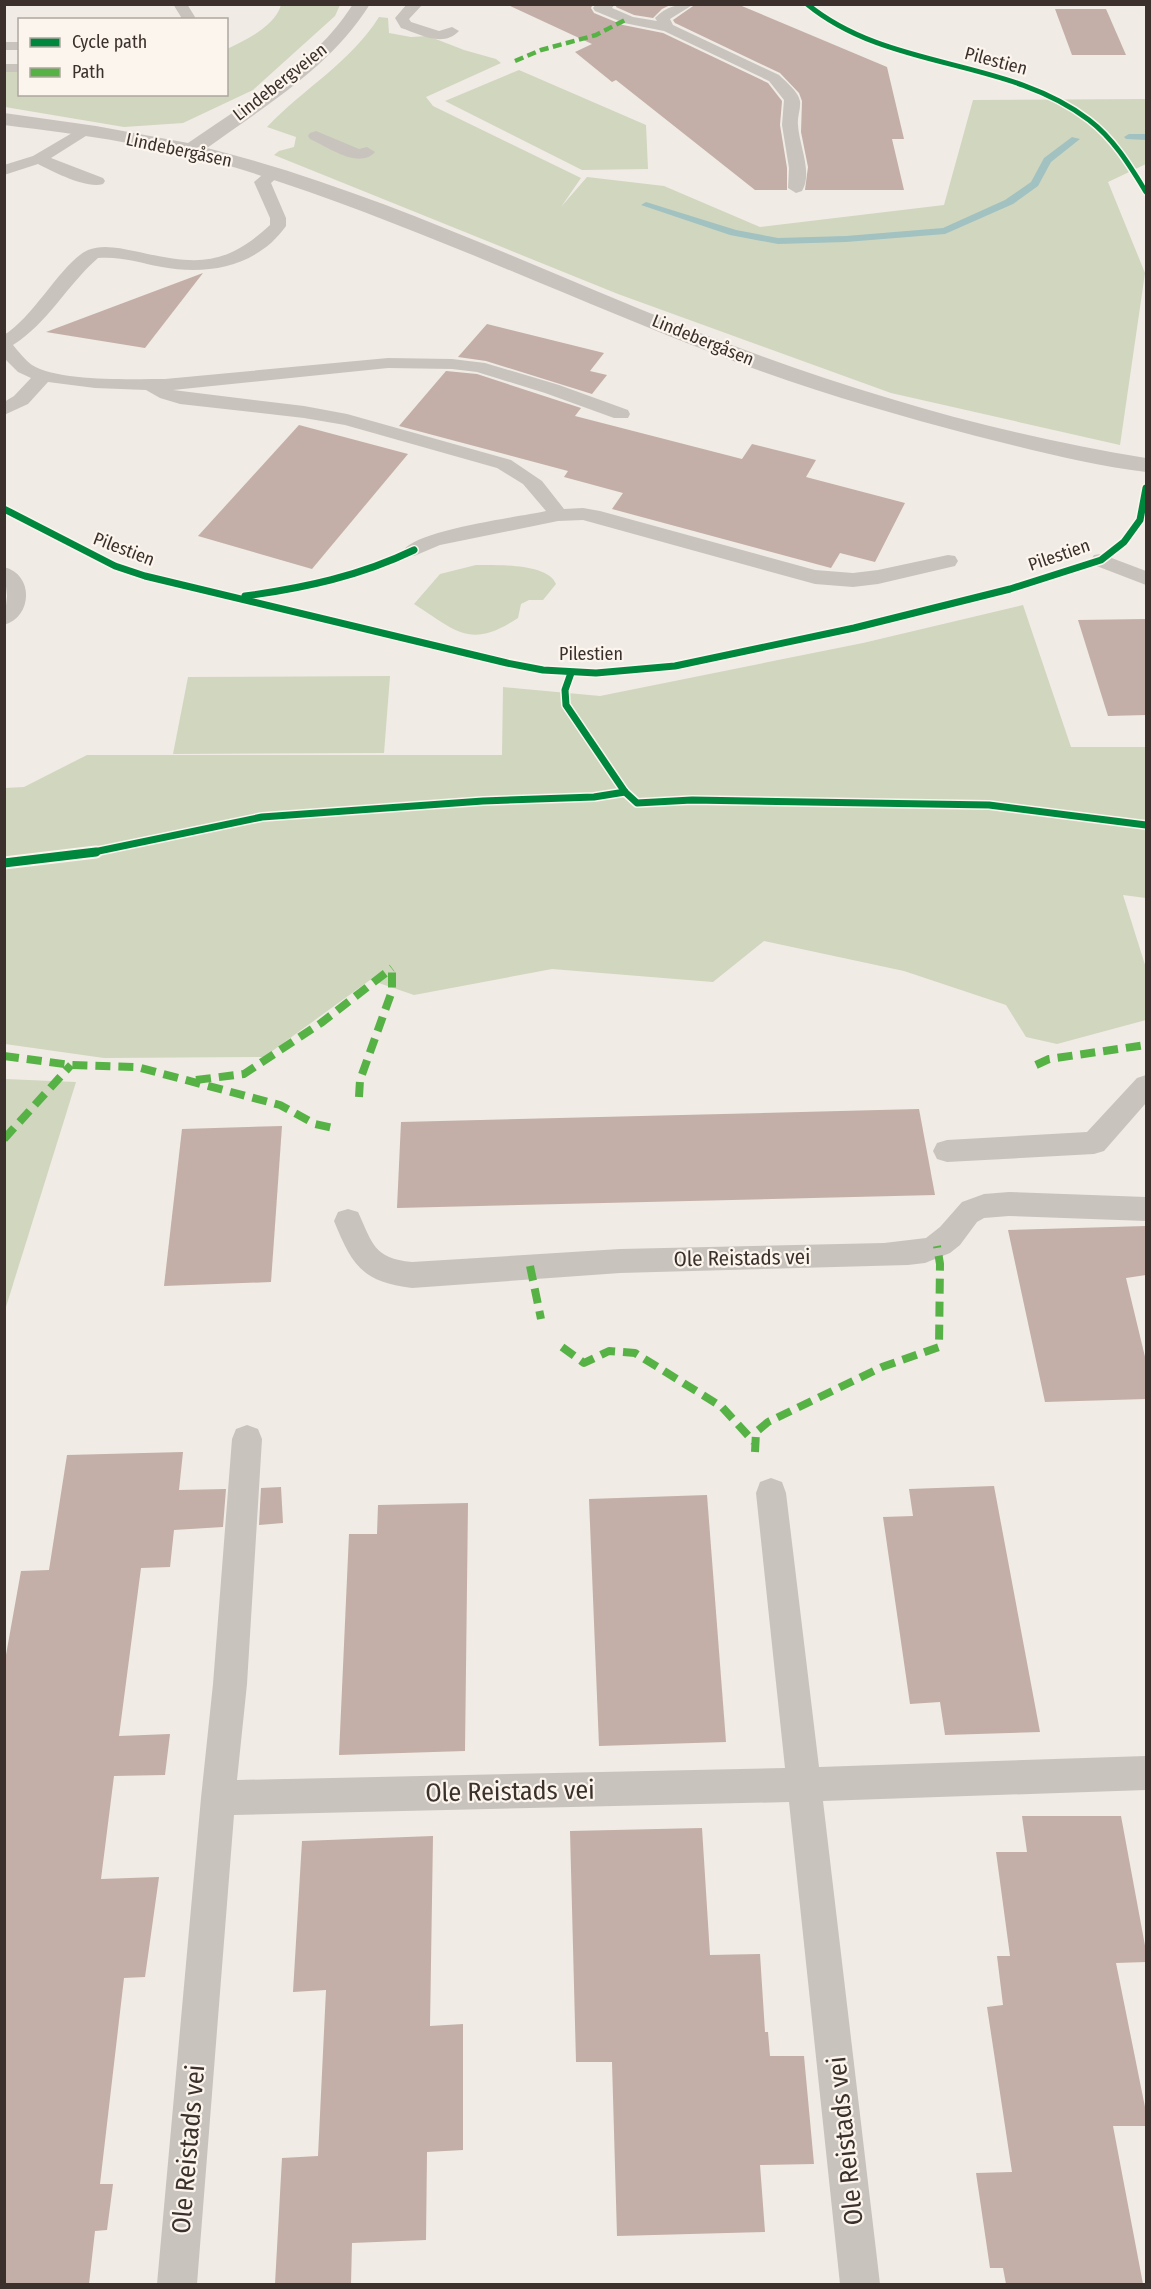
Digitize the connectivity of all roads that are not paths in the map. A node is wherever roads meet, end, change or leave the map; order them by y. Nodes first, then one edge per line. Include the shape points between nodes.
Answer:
1 (180, 4) edge
2 (362, 4) edge
3 (416, 4) edge
4 (608, 4) edge
5 (687, 4) edge
6 (187, 18) edge
7 (668, 28) junction
8 (452, 31) dead end
9 (4, 119) edge
10 (84, 131) junction
11 (316, 136) dead end
12 (190, 151) junction
13 (367, 152) dead end
14 (39, 159) junction
15 (4, 170) edge
16 (273, 174) junction
17 (97, 181) dead end
18 (796, 188) dead end
19 (4, 345) edge
20 (44, 375) junction
21 (150, 384) junction
22 (4, 410) edge
23 (621, 414) dead end
24 (1146, 465) edge
25 (558, 515) junction
26 (414, 550) dead end
27 (1101, 560) dead end
28 (948, 561) dead end
29 (4, 573) edge
30 (1146, 579) edge
31 (4, 618) edge
32 (1146, 1086) edge
33 (947, 1151) dead end
34 (1146, 1209) edge
35 (348, 1221) dead end
36 (247, 1439) dead end
37 (771, 1493) dead end
38 (1146, 1773) edge
39 (802, 1783) junction
40 (218, 1798) junction
41 (177, 2284) edge
42 (860, 2284) edge

1 - 6 lane
2 - 12 street, Lindebergveien via 343,31 315,57
3 - 8 lane via 402,18 406,25 440,36
4 - 7 lane via 600,8 629,20
5 - 7 lane via 662,18
7 - 18 lane via 774,78 786,90 792,100 790,125
9 - 10 street, Lindebergåsen
10 - 12 street, Lindebergåsen
10 - 14 lane
11 - 13 lane via 359,155
12 - 16 street, Lindebergåsen
14 - 15 lane
14 - 17 lane
16 - 19 lane via 262,182 278,226 245,251 217,265 199,267 113,253 93,254 30,324
16 - 24 street, Lindebergåsen via 417,224 734,354 826,387 1024,441
19 - 20 lane via 27,370
20 - 21 lane
20 - 22 lane via 21,400
21 - 23 lane via 388,363 452,364 479,367
21 - 25 lane via 180,398 347,420 504,464 537,484
25 - 26 lane via 434,540
25 - 28 lane via 600,517 815,578 878,578
27 - 30 lane
29 - 31 lane via 12,580 19,597 16,607
32 - 33 lane via 1094,1143
34 - 35 lane, Ole Reistads vei via 984,1206 964,1215 937,1246 884,1255 620,1261 412,1275 392,1274 374,1266 364,1256
36 - 40 lane, Ole Reistads vei
37 - 39 lane, Ole Reistads vei
38 - 39 lane, Ole Reistads vei
39 - 40 lane, Ole Reistads vei
39 - 42 lane, Ole Reistads vei
40 - 41 lane, Ole Reistads vei

